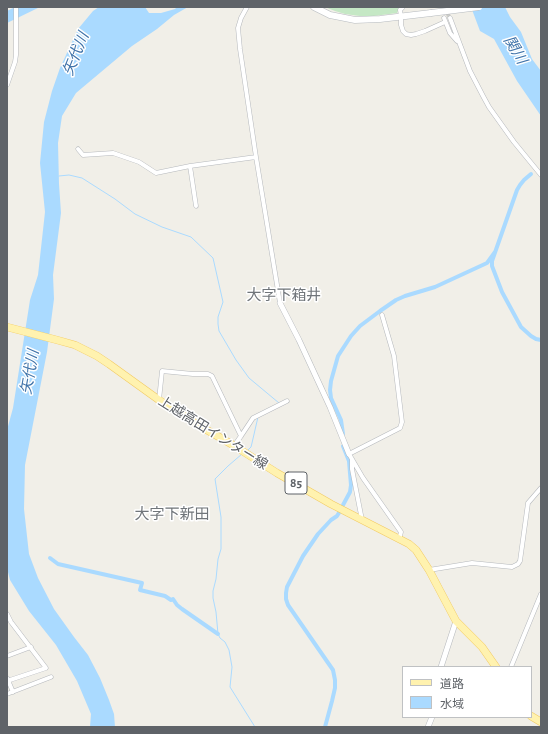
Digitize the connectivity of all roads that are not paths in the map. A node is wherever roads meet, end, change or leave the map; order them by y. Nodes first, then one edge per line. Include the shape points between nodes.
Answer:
1 (16, 7) edge
2 (246, 7) edge
3 (314, 7) edge
4 (403, 7) edge
5 (479, 7) edge
6 (401, 16) junction
7 (450, 18) tunnel mouth
8 (459, 43) junction
9 (7, 85) edge
10 (78, 149) dead end
11 (256, 157) junction
12 (190, 166) junction
13 (541, 175) edge
14 (196, 206) dead end
15 (280, 303) joint
16 (382, 315) dead end
17 (9, 328) edge
18 (159, 400) junction
19 (287, 401) dead end
20 (241, 436) junction
21 (234, 446) junction
22 (351, 456) junction
23 (541, 488) edge
24 (362, 520) junction
25 (398, 538) junction
26 (429, 570) junction
27 (541, 594) edge
28 (7, 614) edge
29 (456, 621) junction
30 (31, 648) junction
31 (7, 656) edge
32 (441, 666) edge
33 (495, 666) edge
34 (511, 666) edge
35 (51, 677) dead end
36 (7, 680) edge
37 (13, 692) junction
38 (7, 694) edge
39 (532, 717) edge
40 (541, 722) edge

1 - 9 street via 16,55
2 - 11 street via 240,18 238,35
3 - 6 main road via 330,15 355,20
4 - 6 street via 400,10
5 - 6 main road, bridge
6 - 8 street via 403,31 411,35 425,32 444,20 450,34
7 - 8 street
8 - 13 street via 483,96 514,142
10 - 12 street via 83,155 113,153 139,162 156,173
11 - 12 street
11 - 15 street
12 - 14 street
15 - 22 street
16 - 22 street via 394,356 402,422 400,428
17 - 18 main road, 上越高田インター線 / 85 via 57,340 96,356
18 - 20 street via 162,371 208,374 212,376
18 - 21 main road, 上越高田インター線 / 85
19 - 20 street via 253,418
20 - 21 street
21 - 24 main road, 上越高田インター線 / 85
22 - 24 street
22 - 25 street via 401,532
23 - 26 street via 528,503 518,564 512,567 472,564
24 - 25 main road, 上越高田インター線 / 85
25 - 26 main road, 上越高田インター線 / 85 via 416,550
26 - 29 main road, 上越高田インター線 / 85
27 - 34 street
28 - 30 street
29 - 32 street
29 - 33 main road, 上越高田インター線 / 85 via 482,647
30 - 31 street
30 - 36 street via 46,668
35 - 37 street
36 - 37 street
37 - 38 street
39 - 40 main road

